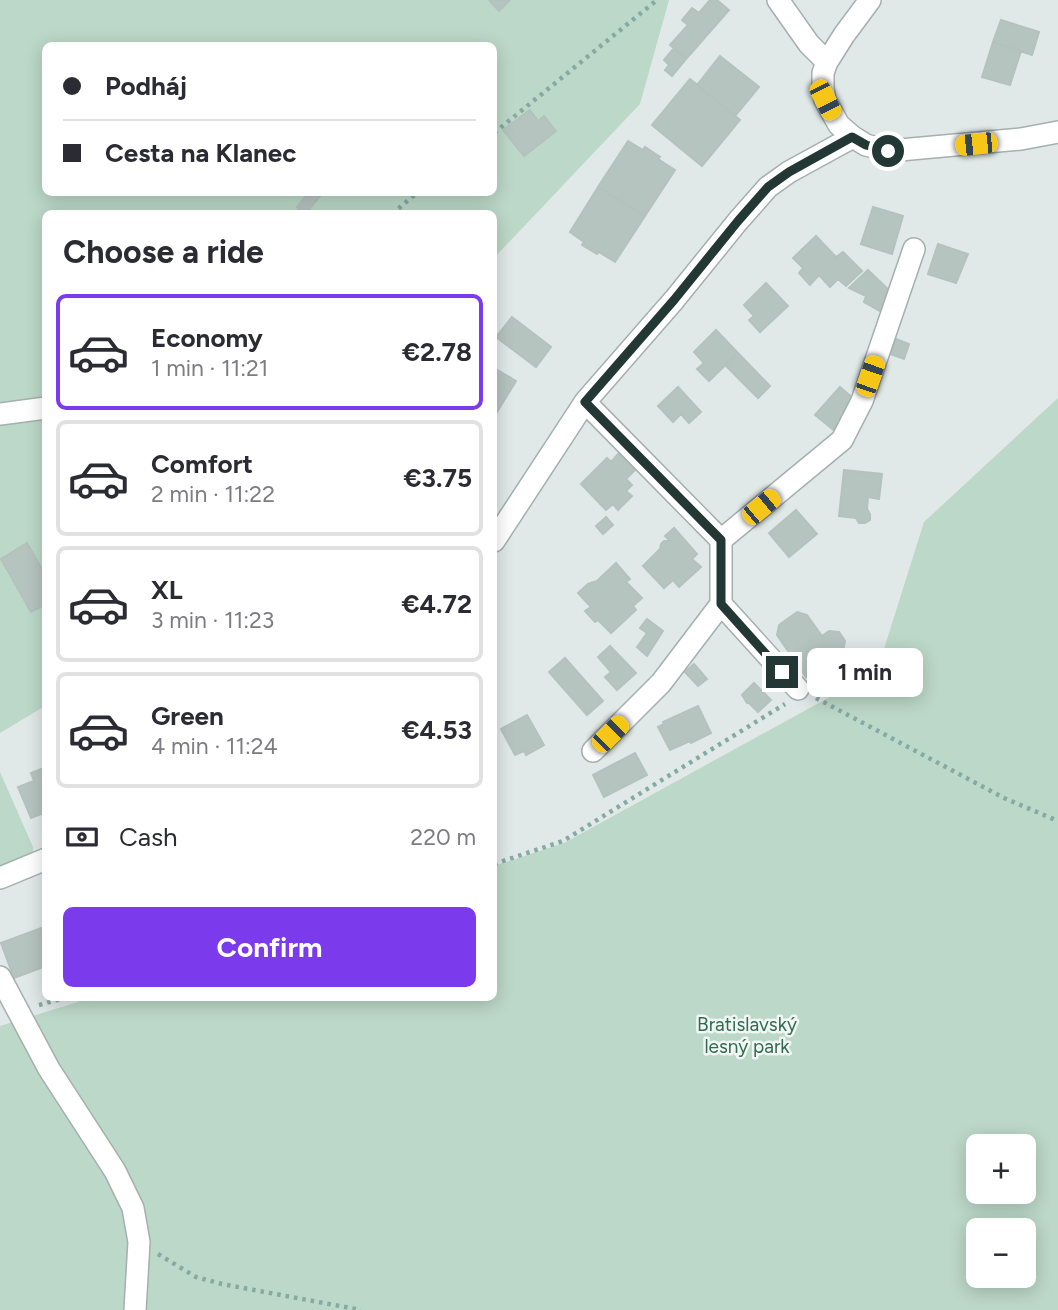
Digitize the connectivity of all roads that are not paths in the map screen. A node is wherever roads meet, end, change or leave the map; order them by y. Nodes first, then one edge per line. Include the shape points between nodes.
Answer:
1 (778, 0) edge
2 (870, 0) edge
3 (827, 62) junction
4 (1058, 132) edge
5 (852, 137) junction
6 (915, 249) dead end
7 (585, 402) junction
8 (42, 409) edge
9 (0, 414) edge
10 (497, 536) edge
11 (721, 540) junction
12 (721, 604) junction
13 (798, 688) road end
14 (593, 751) dead end
15 (42, 861) edge
16 (0, 878) edge
17 (0, 977) edge
18 (135, 1310) edge

1 - 3 street
2 - 3 street
3 - 5 street via 825,100
4 - 5 street via 888,151
5 - 7 street via 768,187
6 - 11 street via 862,401 842,440
7 - 10 street
7 - 11 street
8 - 9 street
11 - 12 street
12 - 13 street
12 - 14 street via 660,683
15 - 16 street
17 - 18 street via 49,1069 115,1171 132,1208 139,1242

